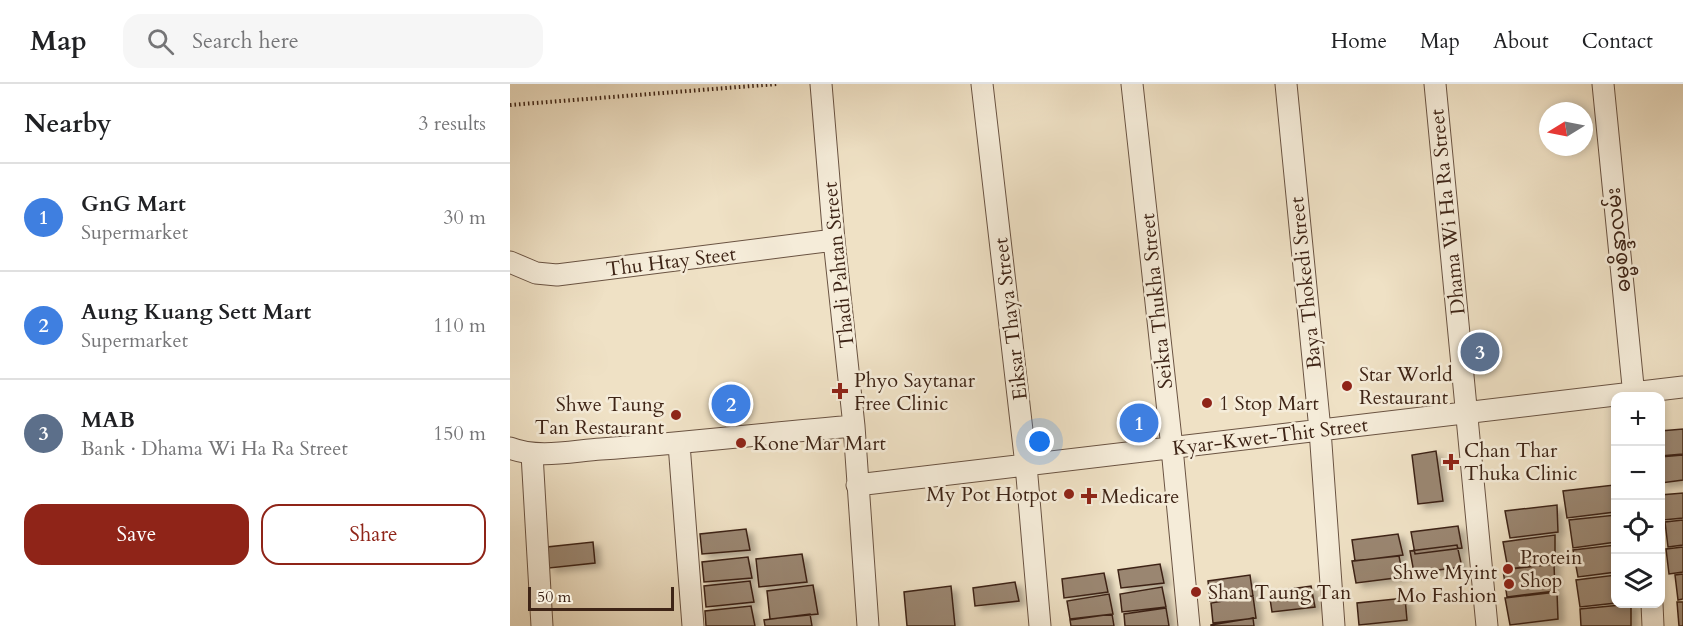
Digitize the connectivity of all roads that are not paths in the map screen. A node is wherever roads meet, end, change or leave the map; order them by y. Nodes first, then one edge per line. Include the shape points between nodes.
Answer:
1 (821, 84) edge
2 (982, 84) edge
3 (1132, 84) edge
4 (1286, 84) edge
5 (1435, 84) edge
6 (1603, 84) edge
7 (834, 240) junction
8 (510, 262) edge
9 (1683, 387) edge
10 (1634, 392) edge
11 (1652, 392) edge
12 (1611, 397) edge
13 (1467, 412) junction
14 (854, 426) junction
15 (1320, 430) junction
16 (679, 444) junction
17 (1172, 447) junction
18 (510, 448) edge
19 (532, 454) junction
20 (1026, 465) junction
21 (857, 485) junction
22 (1652, 608) edge
23 (542, 626) edge
24 (693, 626) edge
25 (868, 626) edge
26 (1040, 626) edge
27 (1189, 626) edge
28 (1334, 626) edge
29 (1487, 626) edge
30 (1653, 626) edge

1 - 7 street, Thadi Pahtan Street
2 - 20 street, Eiksar Thaya Street
3 - 17 street, Seikta Thukha Street
4 - 15 street, Baya Thokedi Street
5 - 13 street, Dhama Wi Ha Ra Street
6 - 10 street, ဓမ္မစိန္ဒာလမ်း
7 - 8 street, Thu Htay Steet via 557,275 536,273
7 - 14 street, Thadi Pahtan Street
9 - 11 street, Kyar-Kwet-Thit Street
12 - 13 street, Kyar-Kwet-Thit Street
13 - 15 street, Kyar-Kwet-Thit Street
13 - 29 street, Dhama Wi Ha Ra Street
14 - 16 street
14 - 21 street, Thadi Pahtan Street
15 - 17 street, Kyar-Kwet-Thit Street
15 - 28 street, Baya Thokedi Street
16 - 19 street
16 - 24 street
17 - 20 street, Kyar-Kwet-Thit Street
17 - 27 street, Seikta Thukha Street
18 - 19 street
19 - 23 street
20 - 21 street, Kyar-Kwet-Thit Street
20 - 26 street, Eiksar Thaya Street
21 - 25 street, Thadi Pahtan Street
22 - 30 street

